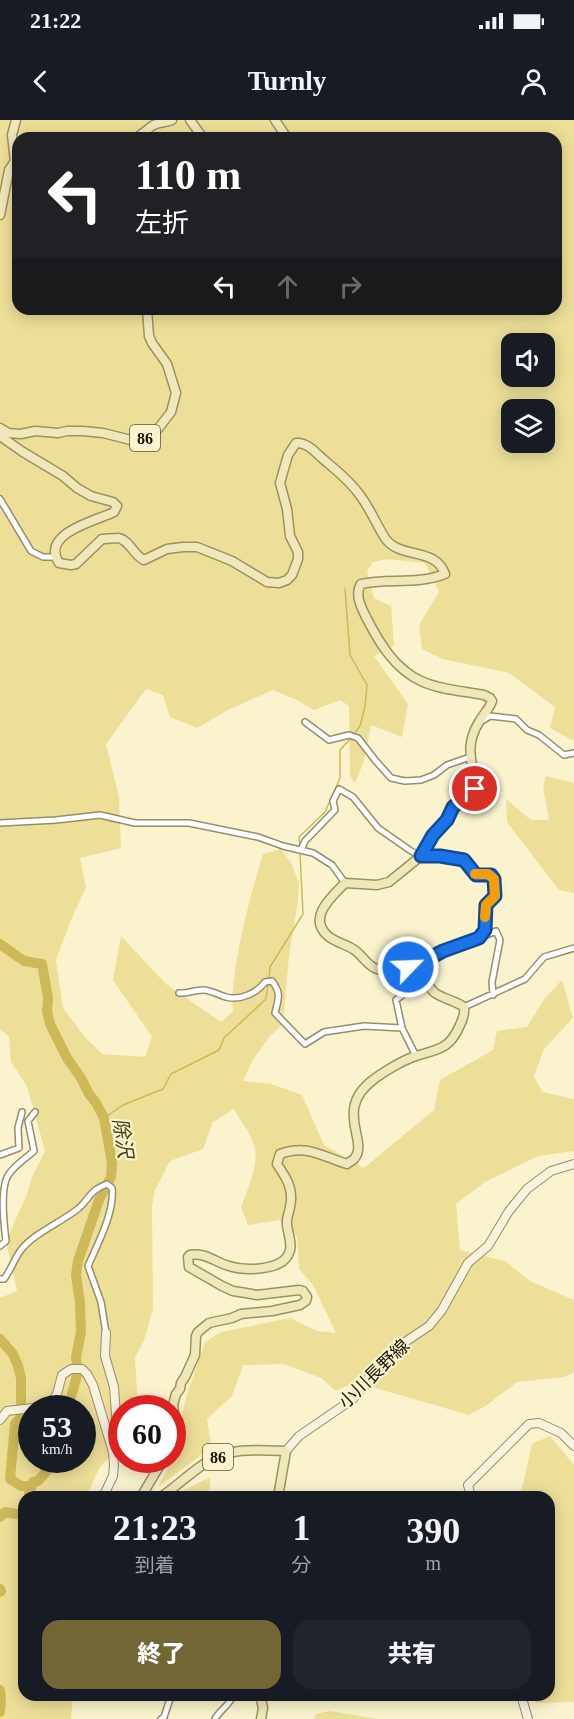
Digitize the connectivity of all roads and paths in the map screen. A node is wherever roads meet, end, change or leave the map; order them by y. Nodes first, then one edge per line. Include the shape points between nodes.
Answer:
1 (172, 120) edge
2 (146, 132) edge
3 (12, 166) edge
4 (0, 215) edge
5 (147, 315) edge
6 (0, 428) edge
7 (0, 436) edge
8 (0, 499) edge
9 (55, 557) junction
10 (305, 722) dead end
11 (478, 723) junction
12 (574, 753) edge
13 (470, 757) junction
14 (0, 823) edge
15 (301, 850) junction
16 (421, 856) junction
17 (345, 883) junction
18 (479, 938) junction
19 (574, 948) edge
20 (415, 970) junction
21 (178, 993) dead end
22 (493, 995) junction
23 (464, 1007) junction
24 (402, 1028) junction
25 (416, 1056) junction
26 (22, 1112) dead end
27 (35, 1112) dead end
28 (0, 1155) edge
29 (574, 1164) edge
30 (0, 1246) edge
31 (0, 1279) edge
32 (106, 1333) joint
33 (115, 1395) edge
34 (177, 1395) edge
35 (0, 1420) edge
36 (108, 1438) edge
37 (574, 1446) edge
38 (286, 1451) junction
39 (113, 1473) edge
40 (155, 1473) edge
41 (106, 1491) edge
42 (145, 1491) edge
43 (169, 1491) edge
44 (279, 1491) edge
45 (470, 1491) edge
46 (169, 1701) edge
47 (230, 1701) edge
48 (261, 1701) edge
49 (523, 1701) edge
50 (164, 1718) edge
51 (215, 1719) edge
52 (261, 1719) edge
53 (528, 1719) edge

1 - 2 main road via 153,125
3 - 4 main road
5 - 6 main road, 86 via 149,336 167,364 176,393 171,411 154,434 131,440 83,430 21,434
7 - 9 main road via 77,488 117,506 114,512 64,535
8 - 9 street via 31,551
9 - 11 main road via 59,563 76,564 102,539 119,538 144,560 167,549 197,548 232,561 267,582 283,582 292,574 298,559 280,479 292,448 299,442 305,444 355,488 390,545 441,564 446,574 439,577 361,584 358,594 382,645 406,672 433,685 490,698 490,708
10 - 13 street via 329,740 349,735 358,738 391,778 405,781 421,780
11 - 12 street via 490,716 516,719 564,755
11 - 13 main road
13 - 16 main road via 475,789 453,807
14 - 15 street via 100,815 135,823 189,823
15 - 16 street via 335,810 333,801 339,789 352,797 378,828
15 - 17 street via 332,865
16 - 17 main road via 389,882
16 - 18 street via 464,860 476,875 488,874 494,879 495,896 486,905 485,930
17 - 20 main road via 320,912 320,926 328,936 353,949 376,969 406,966
18 - 20 street via 443,951
18 - 22 street via 496,931 500,940
19 - 22 street via 544,957 525,979
20 - 23 main road via 436,993
20 - 24 street via 415,984 396,1000
21 - 24 street via 202,990 228,998 243,997 272,981 279,995 275,1013 305,1044 324,1032 364,1026
22 - 23 street
23 - 25 main road via 465,1013 451,1041 441,1049
24 - 25 street
25 - 34 main road via 372,1080 355,1101 352,1113 358,1146 354,1159 346,1164 306,1149 280,1154 277,1164 292,1194 286,1220 291,1246 286,1258 273,1267 241,1268 198,1253 188,1257 189,1267 233,1291 257,1295 299,1290 307,1297 300,1305 209,1323 196,1336 195,1355
26 - 28 street via 19,1148
27 - 30 street via 28,1121 34,1151 6,1181 6,1241
29 - 38 main road, 小川長野線 via 551,1171 527,1189 488,1246 468,1263 455,1290 429,1326 388,1356 353,1399 299,1436
31 - 32 street via 4,1279 28,1242 80,1206 95,1188 107,1184 112,1188 112,1203 88,1266 101,1302
32 - 33 main road via 105,1356
35 - 36 main road via 7,1411 51,1403 62,1375 71,1369 81,1369 93,1384
37 - 45 main road via 561,1433 539,1422 529,1424 468,1485
38 - 43 main road, 86 via 243,1451 219,1456
38 - 44 main road
39 - 41 main road
40 - 42 main road
46 - 50 street
47 - 51 street
48 - 52 main road
49 - 53 main road

